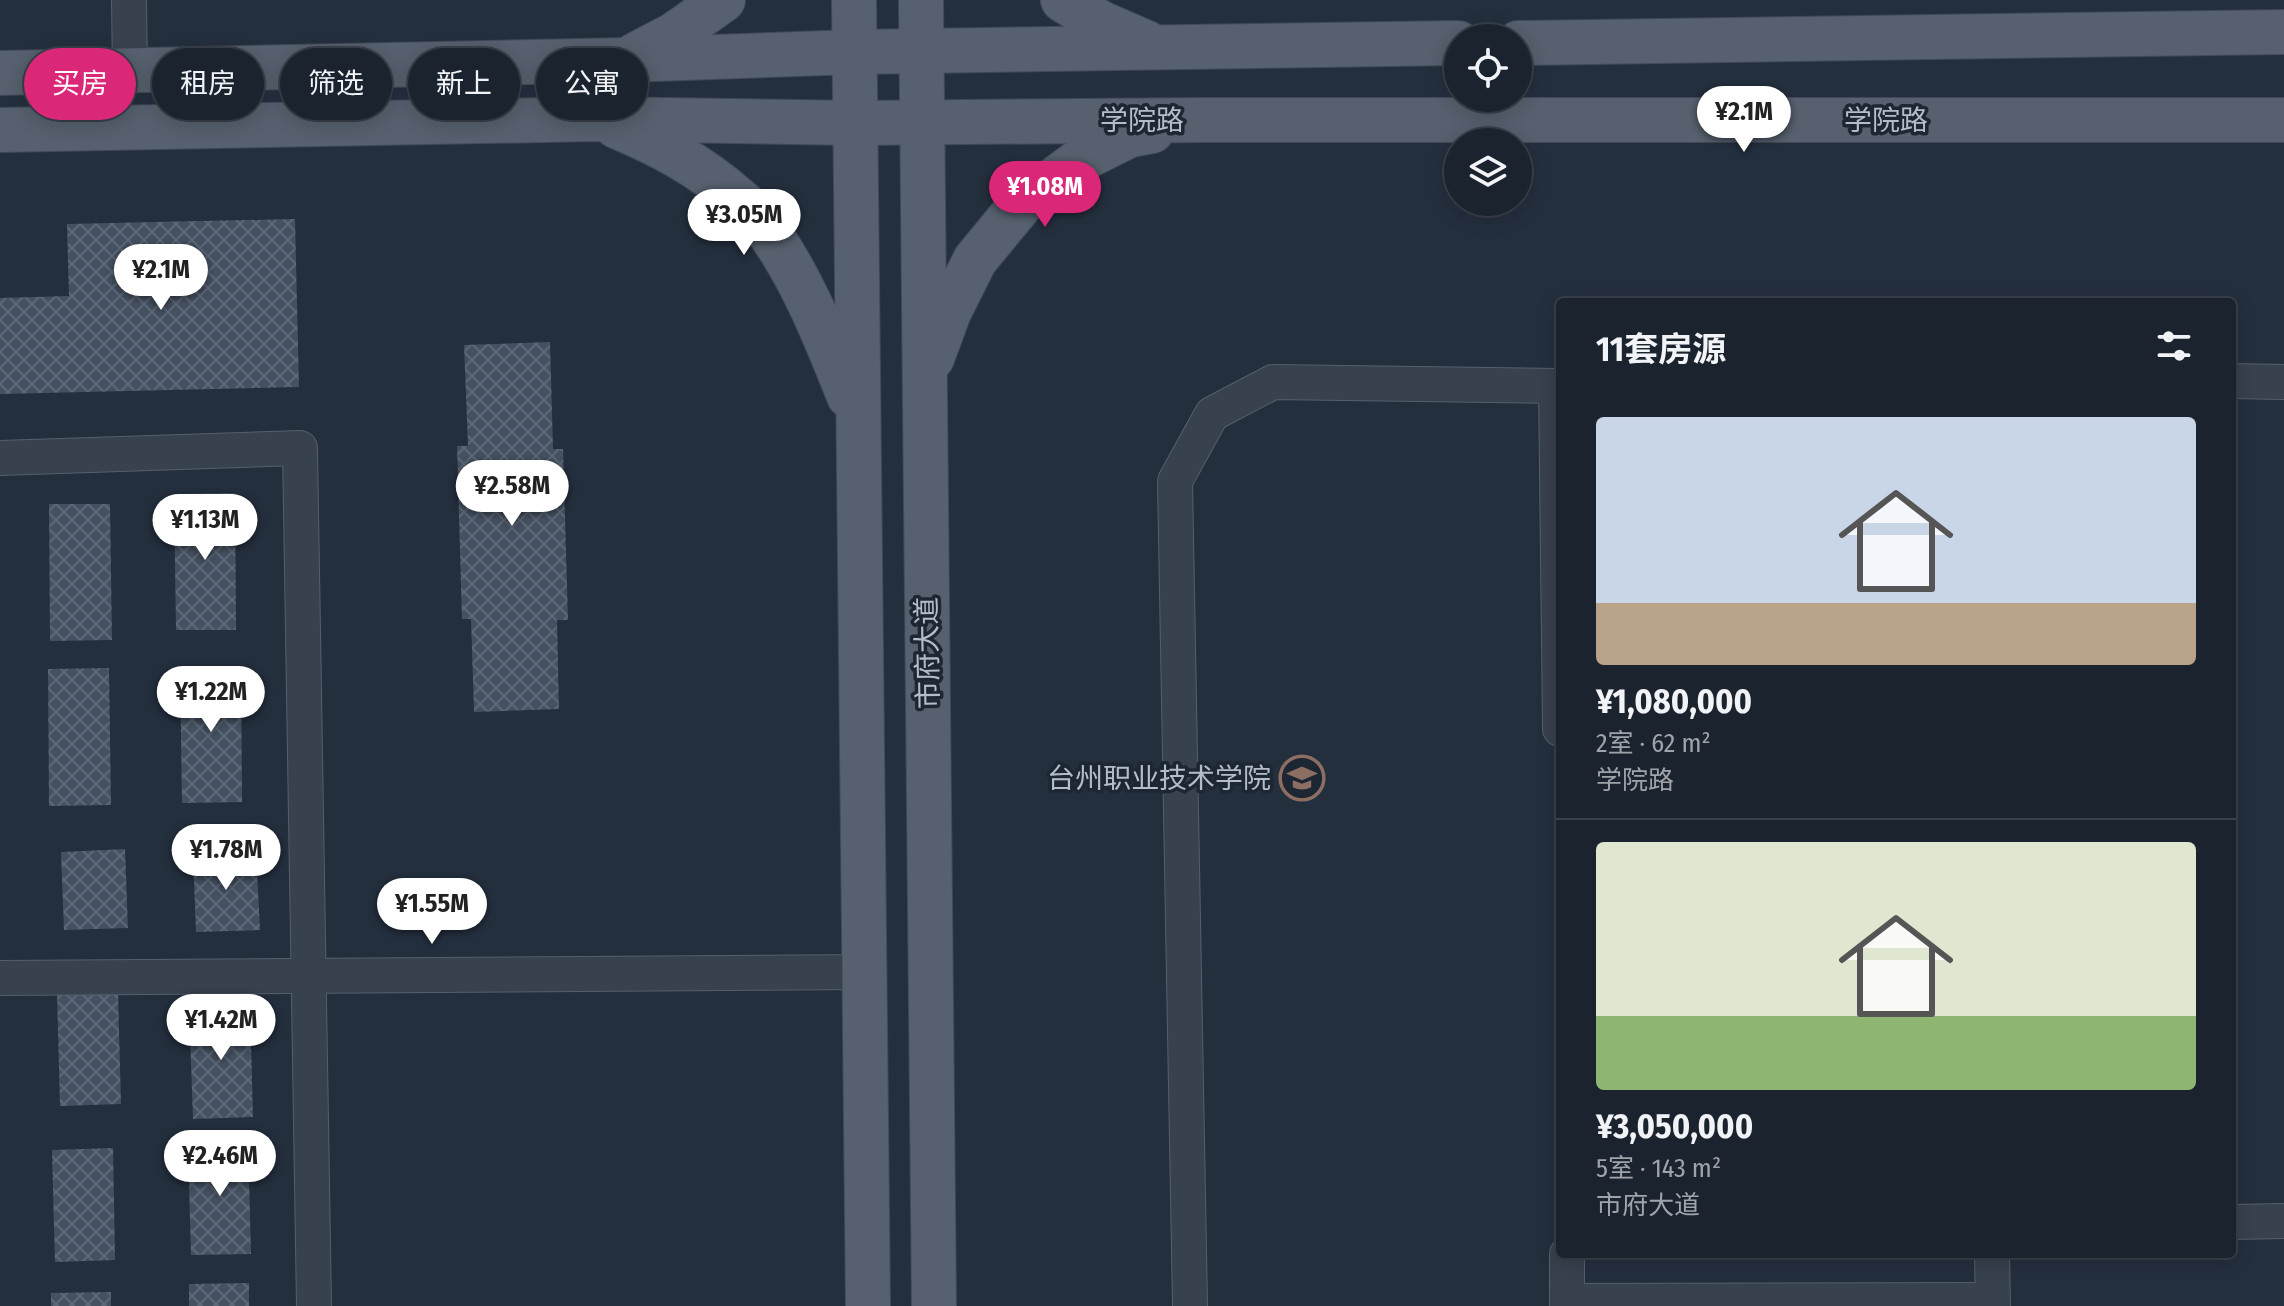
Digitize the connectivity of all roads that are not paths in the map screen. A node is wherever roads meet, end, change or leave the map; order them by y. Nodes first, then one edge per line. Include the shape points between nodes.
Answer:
1 (129, 0) edge
2 (723, 0) edge
3 (854, 0) edge
4 (921, 0) edge
5 (1063, 0) edge
6 (2284, 32) edge
7 (1444, 43) edge
8 (1532, 43) edge
9 (130, 48) edge
10 (648, 48) edge
11 (1156, 48) junction
12 (922, 51) junction
13 (855, 52) junction
14 (648, 59) edge
15 (536, 62) edge
16 (136, 70) edge
17 (24, 72) edge
18 (0, 73) edge
19 (544, 120) edge
20 (600, 120) edge
21 (648, 120) edge
22 (1205, 120) junction
23 (2284, 120) edge
24 (921, 122) junction
25 (856, 123) junction
26 (0, 130) edge
27 (925, 379) junction
28 (2236, 381) edge
29 (2284, 382) edge
30 (1556, 386) edge
31 (859, 420) junction
32 (0, 458) edge
33 (864, 972) junction
34 (310, 976) junction
35 (0, 978) edge
36 (2284, 1221) edge
37 (2236, 1222) edge
38 (1567, 1258) edge
39 (1992, 1258) edge
40 (1992, 1303) edge
41 (1567, 1304) edge
42 (314, 1306) edge
43 (868, 1306) edge
44 (934, 1306) edge
45 (1190, 1306) edge

1 - 9 street
2 - 10 main road
3 - 13 main road
4 - 12 main road, 市府大道
5 - 11 main road
6 - 8 main road
7 - 11 main road
11 - 12 main road
12 - 13 main road
12 - 24 main road, 市府大道
13 - 14 main road
13 - 25 main road
15 - 16 main road
17 - 18 main road
19 - 26 main road, 学院路
20 - 31 main road via 659,144 711,175 759,217 823,331
21 - 25 main road, 学院路
22 - 23 main road, 学院路
22 - 24 main road, 学院路
22 - 27 main road via 1130,135 1082,159 1022,203 975,260
24 - 25 main road, 学院路
24 - 27 main road, 市府大道
25 - 31 main road
27 - 44 main road, 市府大道
28 - 29 street
30 - 45 street via 1273,382 1212,414 1175,481
31 - 33 main road
32 - 34 street via 300,448
33 - 34 street
33 - 43 main road
34 - 35 street
34 - 42 street
36 - 37 street
38 - 41 street
39 - 40 street
40 - 41 street

